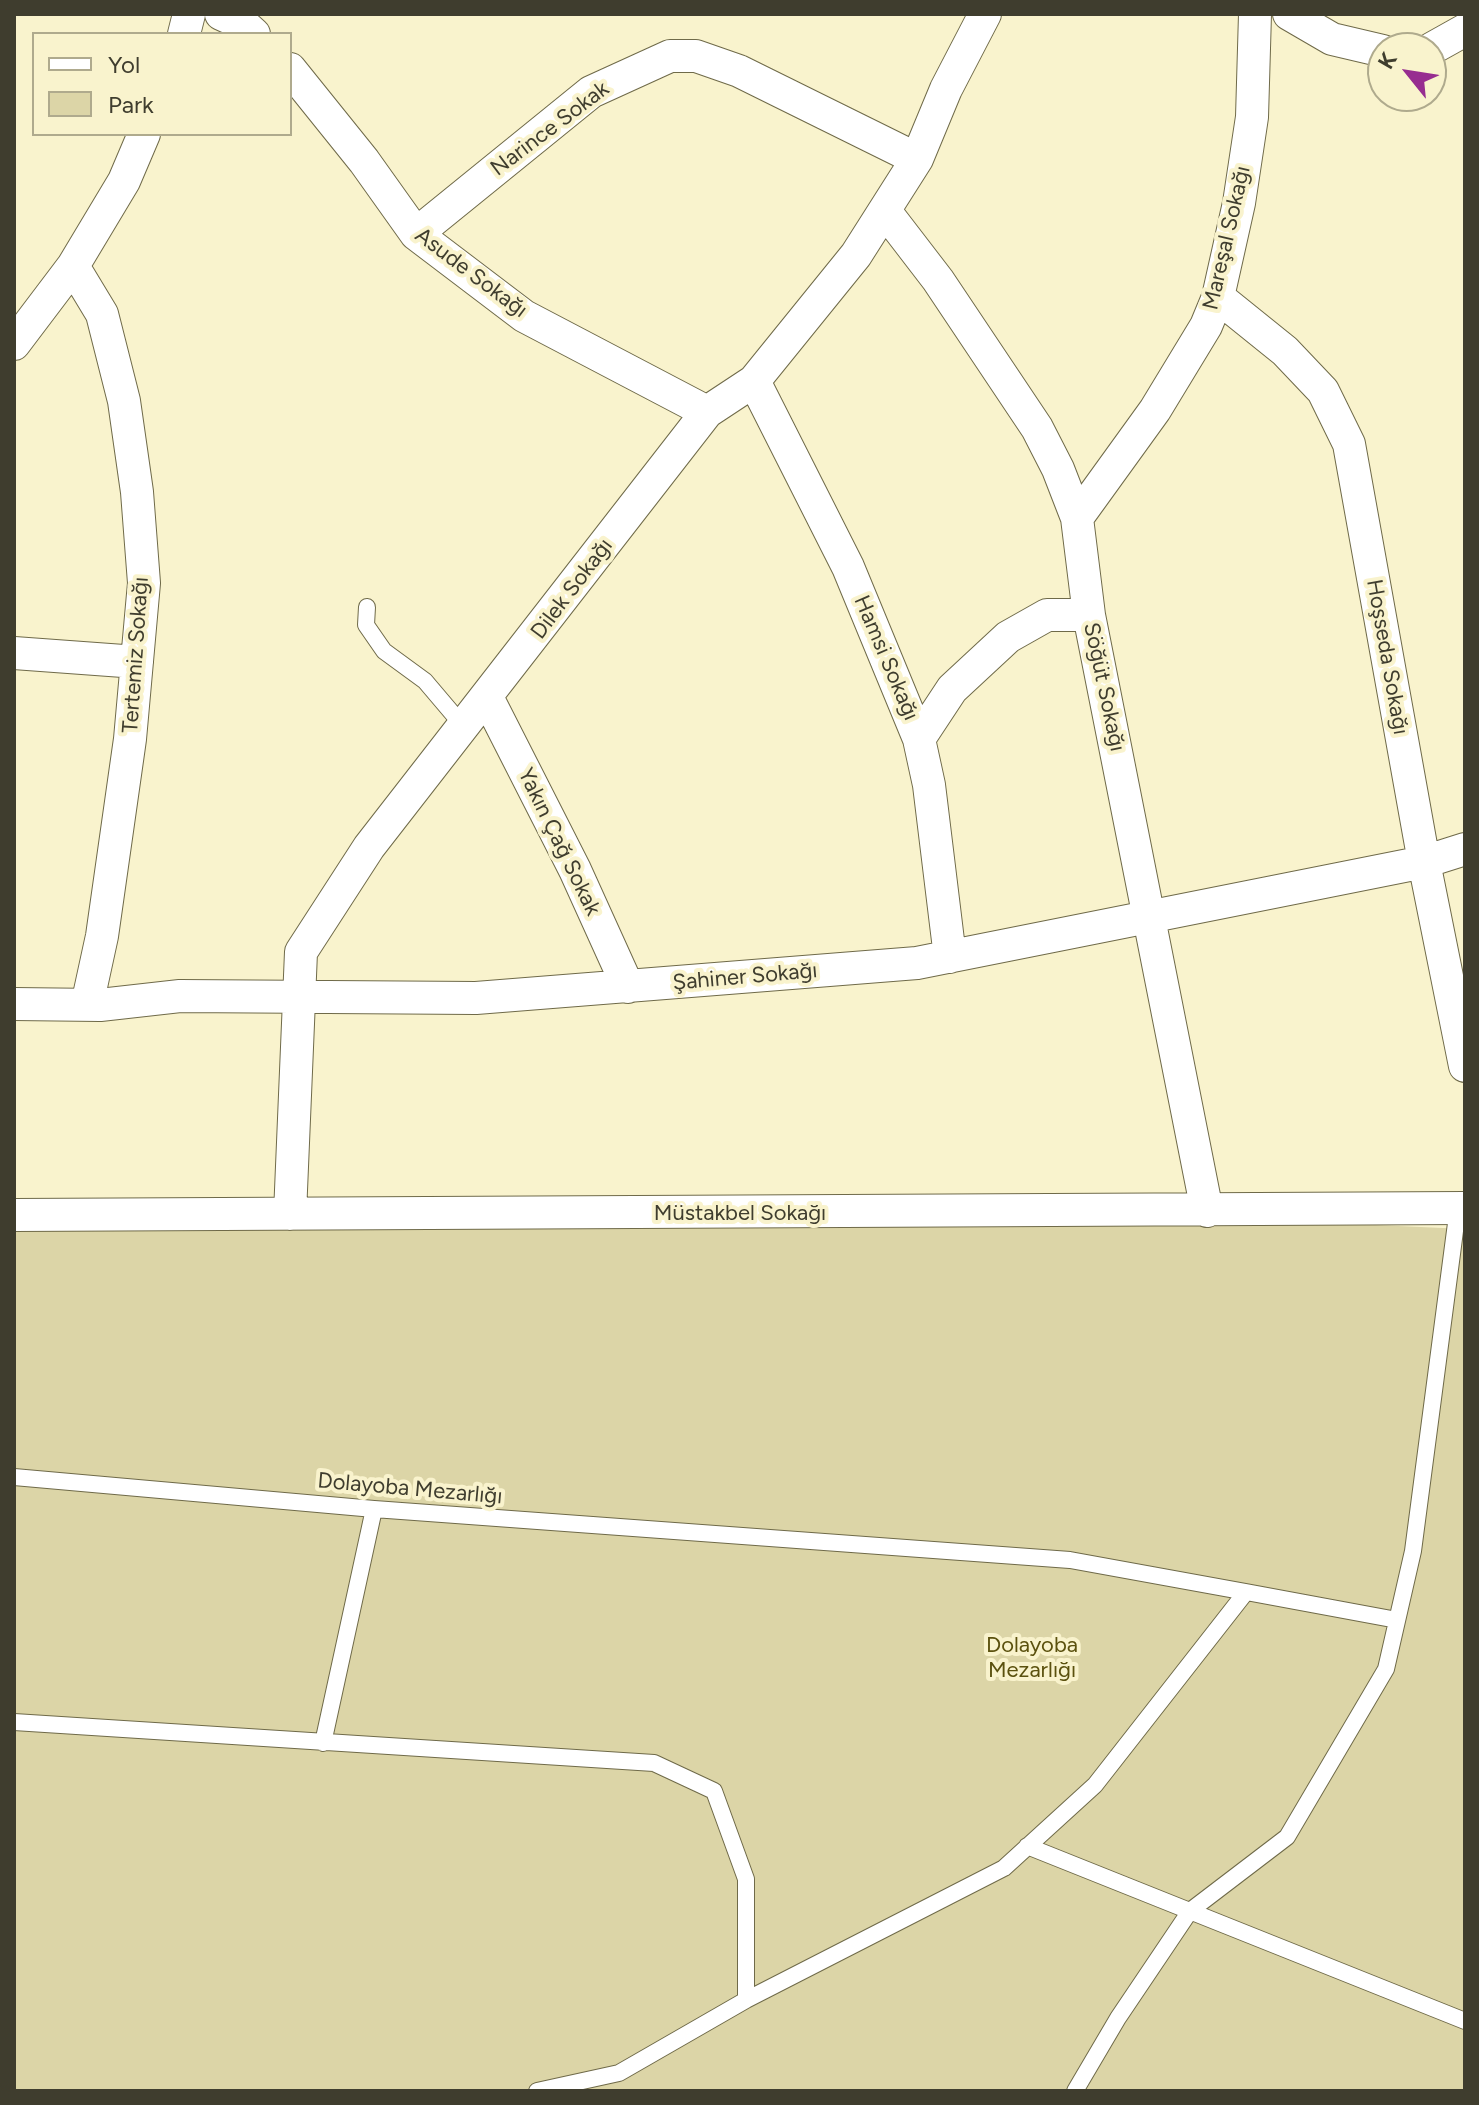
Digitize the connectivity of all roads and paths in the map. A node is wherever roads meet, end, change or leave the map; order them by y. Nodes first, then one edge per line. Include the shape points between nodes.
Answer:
1 (221, 14) edge
2 (985, 14) edge
3 (1255, 14) edge
4 (1289, 14) edge
5 (1465, 30) edge
6 (252, 32) edge
7 (1447, 40) edge
8 (1367, 47) edge
9 (292, 71) edge
10 (143, 136) edge
11 (917, 159) junction
12 (885, 211) junction
13 (416, 234) junction
14 (73, 266) junction
15 (1218, 297) junction
16 (14, 344) edge
17 (754, 381) junction
18 (707, 412) junction
19 (1077, 518) junction
20 (367, 607) dead end
21 (1089, 615) junction
22 (14, 653) edge
23 (137, 662) junction
24 (487, 697) junction
25 (464, 727) junction
26 (919, 739) junction
27 (1465, 849) edge
28 (1424, 862) junction
29 (1152, 916) junction
30 (950, 957) junction
31 (628, 987) junction
32 (299, 1000) junction
33 (14, 1004) edge
34 (87, 1005) junction
35 (1465, 1066) edge
36 (1462, 1208) edge
37 (1207, 1211) junction
38 (290, 1214) junction
39 (14, 1215) edge
40 (14, 1477) edge
41 (374, 1509) junction
42 (1246, 1592) junction
43 (1397, 1620) junction
44 (14, 1722) edge
45 (323, 1743) junction
46 (1027, 1846) junction
47 (1190, 1911) junction
48 (746, 2000) junction
49 (1465, 2021) edge
50 (537, 2091) edge
51 (1075, 2091) edge

1 - 6 street
2 - 11 street, Dilek Sokağı
3 - 15 street, Mareşal Sokağı via 1252,117
4 - 8 street via 1332,39
5 - 7 street
9 - 13 street, Asude Sokağı
10 - 14 street via 124,181
11 - 12 street, Dilek Sokağı
11 - 13 street, Narince Sokak via 739,71 696,56 670,56 591,92
12 - 17 street, Dilek Sokağı
12 - 19 street, Söğüt Sokağı via 1037,428
13 - 18 street, Asude Sokağı via 524,316
14 - 16 street
14 - 23 street, Tertemiz Sokağı via 102,314 124,401 144,583
15 - 19 street, Mareşal Sokağı via 1155,410
15 - 28 street, Hoşseda Sokağı via 1285,351 1323,391 1349,444
17 - 18 street, Dilek Sokağı
17 - 26 street, Hamsi Sokağı via 848,567
18 - 24 street, Dilek Sokağı
19 - 21 street, Söğüt Sokağı
20 - 25 lane via 366,625 384,651 425,681
21 - 26 street via 1047,615 1008,637 952,689
21 - 29 street, Söğüt Sokağı
22 - 23 street
23 - 34 street, Tertemiz Sokağı via 102,936
24 - 25 street, Dilek Sokağı
24 - 31 street, Yakın Çağ Sokak
25 - 32 street, Dilek Sokağı via 369,847 301,952
26 - 30 street, Hamsi Sokağı
27 - 28 street, Şahiner Sokağı
28 - 29 street, Şahiner Sokağı
28 - 35 street, Hoşseda Sokağı
29 - 30 street, Şahiner Sokağı
29 - 37 street, Söğüt Sokağı
30 - 31 street, Şahiner Sokağı
31 - 32 street, Şahiner Sokağı via 476,998
32 - 34 street, Şahiner Sokağı via 180,996
32 - 38 street, Dilek Sokağı
33 - 34 street, Şahiner Sokağı
36 - 37 street, Müstakbel Sokağı
36 - 43 lane via 1413,1551
37 - 38 street, Müstakbel Sokağı
38 - 39 street, Müstakbel Sokağı
40 - 41 lane, Dolayoba Mezarlığı
41 - 42 lane, Dolayoba Mezarlığı via 1070,1560
41 - 45 lane
42 - 43 lane, Dolayoba Mezarlığı
42 - 46 lane via 1095,1785
43 - 47 lane via 1386,1669 1287,1837
44 - 45 lane
45 - 48 lane via 654,1763 714,1791 746,1879
46 - 47 lane
46 - 48 lane via 1004,1868
47 - 49 lane
47 - 51 lane
48 - 50 lane via 619,2073

